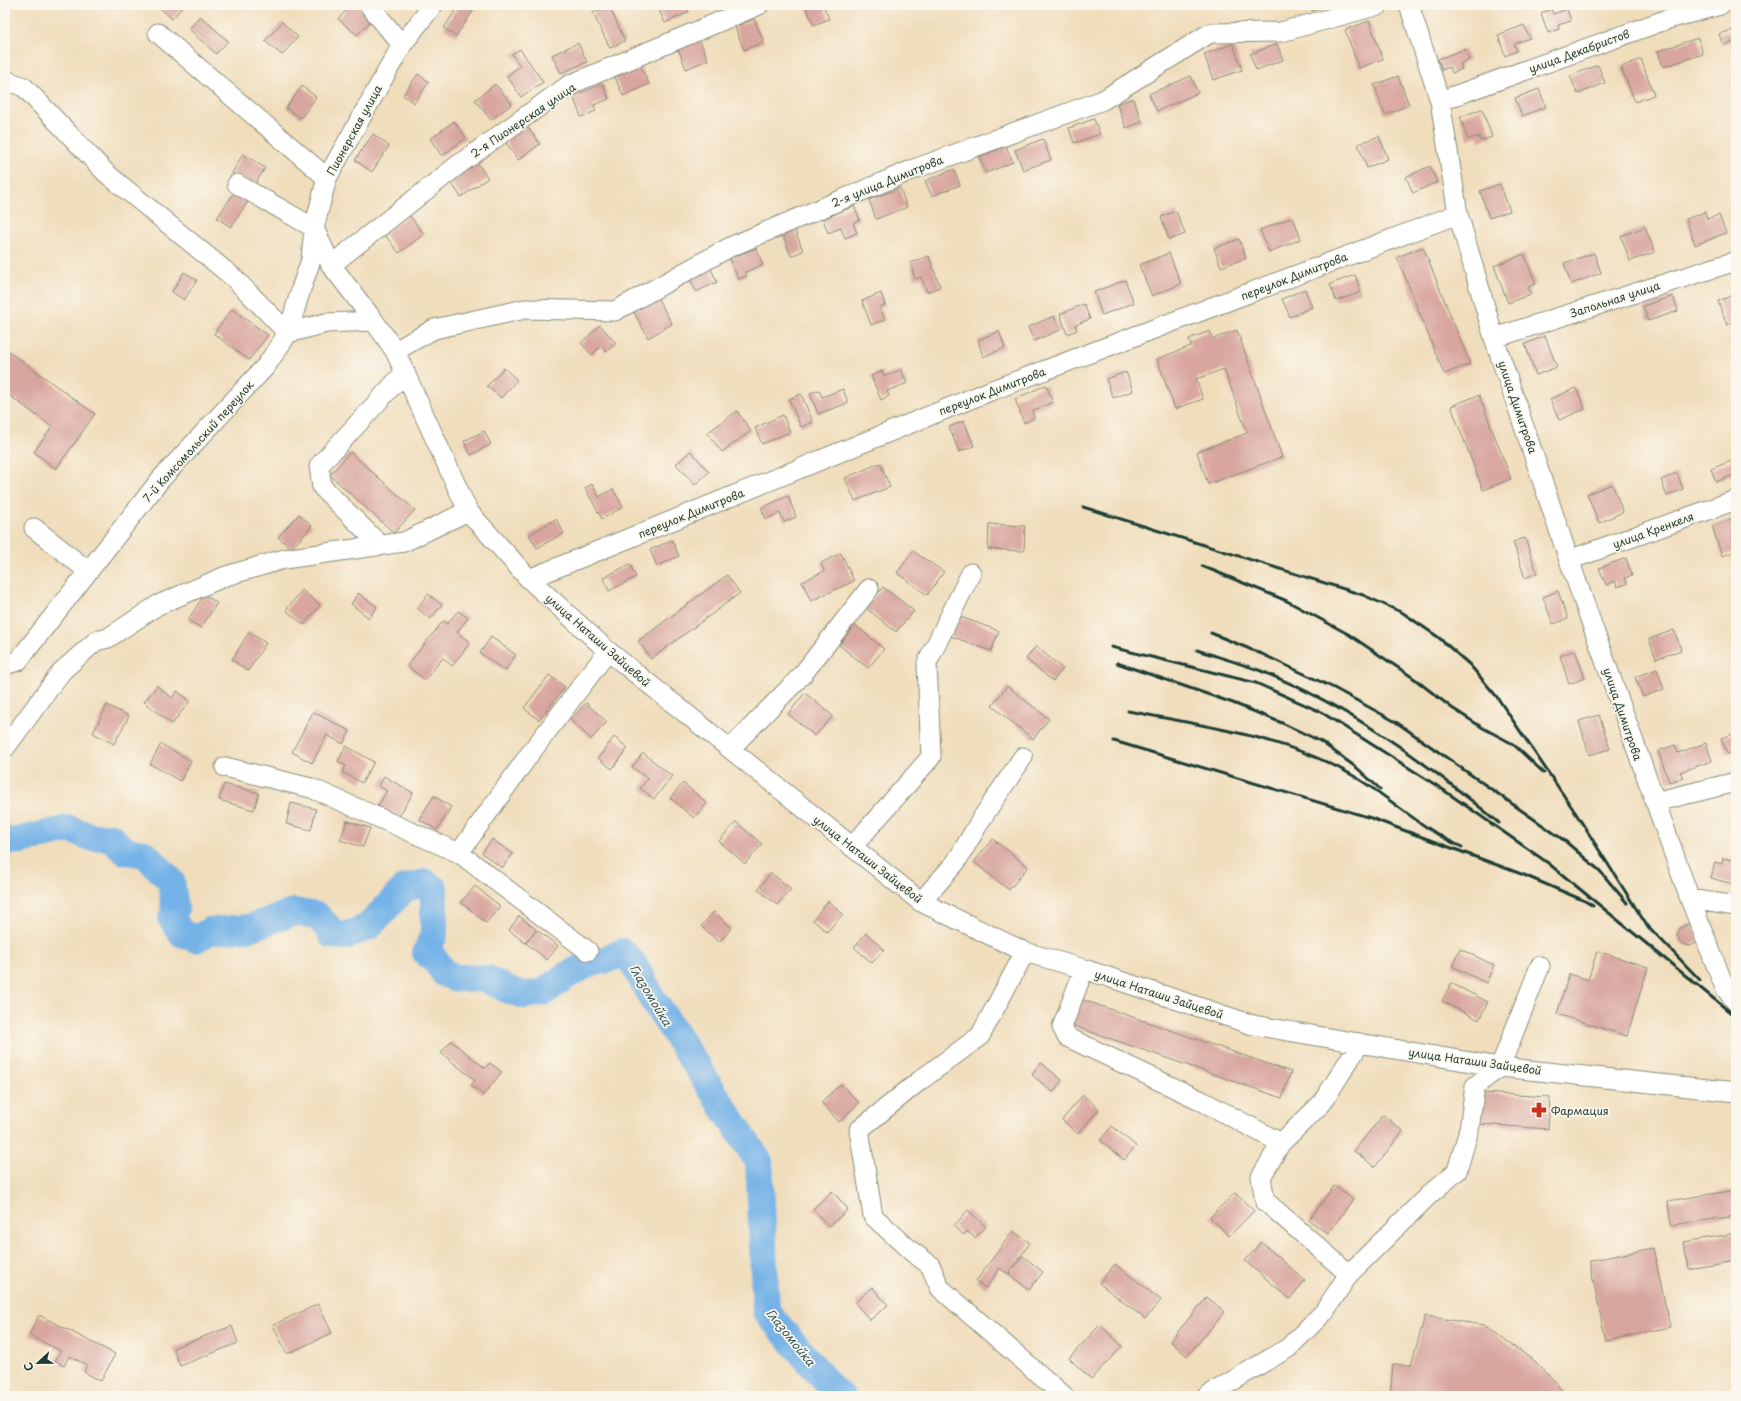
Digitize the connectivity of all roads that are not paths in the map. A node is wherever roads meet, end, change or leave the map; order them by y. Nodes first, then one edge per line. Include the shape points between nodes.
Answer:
1 (368, 5) edge
2 (433, 5) edge
3 (759, 5) edge
4 (1379, 5) edge
5 (1409, 5) edge
6 (1720, 5) edge
7 (158, 32) dead end
8 (402, 45) junction
9 (5, 80) edge
10 (1440, 101) junction
11 (327, 178) junction
12 (237, 184) dead end
13 (1458, 214) junction
14 (314, 228) junction
15 (1736, 261) edge
16 (331, 265) junction
17 (374, 321) junction
18 (288, 334) junction
19 (1494, 338) junction
20 (395, 350) junction
21 (405, 372) junction
22 (1736, 500) edge
23 (468, 511) junction
24 (34, 528) dead end
25 (380, 545) junction
26 (1570, 560) junction
27 (88, 570) junction
28 (971, 573) dead end
29 (529, 579) junction
30 (869, 589) dead end
31 (608, 651) junction
32 (5, 665) edge
33 (5, 748) edge
34 (730, 749) junction
35 (1023, 757) dead end
36 (226, 767) dead end
37 (1736, 782) edge
38 (1655, 802) junction
39 (852, 847) junction
40 (459, 853) junction
41 (1690, 899) junction
42 (921, 902) junction
43 (1736, 906) edge
44 (588, 951) dead end
45 (1025, 952) junction
46 (1540, 966) dead end
47 (1084, 969) junction
48 (1736, 1002) edge
49 (1360, 1043) junction
50 (1500, 1067) junction
51 (1736, 1092) edge
52 (1281, 1143) junction
53 (1349, 1274) junction
54 (1064, 1396) edge
55 (1207, 1396) edge

1 - 8 street
2 - 8 street, Пионерская улица
3 - 16 street, 2-я Пионерская улица via 569,86 458,165
4 - 20 street, 2-я улица Димитрова via 1281,32 1210,33 1103,100 914,169 730,247 615,311 525,308 434,329
5 - 10 street, улица Димитрова
6 - 10 street, улица Декабристов via 1668,19
7 - 11 street
8 - 11 street, Пионерская улица
9 - 18 street via 24,86 106,173 234,278
10 - 13 street, улица Димитрова
11 - 14 street, Пионерская улица
12 - 14 street
13 - 19 street, улица Димитрова
13 - 29 street, переулок Димитрова via 990,391
14 - 16 street
14 - 18 street, 7-й Комсомольский переулок via 311,260
15 - 19 street, Запольная улица
16 - 17 street, улица Наташи Зайцевой
17 - 18 street via 326,323
17 - 20 street, улица Наташи Зайцевой
18 - 27 street, 7-й Комсомольский переулок via 266,366 160,480
19 - 26 street, улица Димитрова
20 - 21 street, улица Наташи Зайцевой
21 - 23 street, улица Наташи Зайцевой
21 - 25 street via 319,466 322,488
22 - 26 street, улица Кренкеля
23 - 25 street via 404,542
23 - 29 street, улица Наташи Зайцевой
24 - 27 street
25 - 33 street via 284,559 226,576 158,605 108,638 96,641 62,671
26 - 38 street, улица Димитрова
27 - 32 street, 7-й Комсомольский переулок via 18,661
28 - 39 street via 927,663 931,756
29 - 31 street, улица Наташи Зайцевой
30 - 34 street via 802,675
31 - 34 street, улица Наташи Зайцевой
31 - 40 street via 528,755
34 - 39 street, улица Наташи Зайцевой
35 - 42 street via 956,862
36 - 40 street via 311,788
37 - 38 street
38 - 41 street, улица Димитрова
39 - 42 street, улица Наташи Зайцевой
40 - 44 street
41 - 43 street
41 - 48 street, улица Димитрова via 1725,988
42 - 45 street, улица Наташи Зайцевой
45 - 47 street, улица Наташи Зайцевой
45 - 54 street via 980,1036 859,1130 873,1216 930,1265 940,1288
46 - 50 street
47 - 49 street, улица Наташи Зайцевой via 1254,1025
47 - 52 street via 1062,1026 1067,1037 1202,1101
49 - 50 street, улица Наташи Зайцевой
49 - 52 street via 1322,1103
50 - 51 street, улица Наташи Зайцевой
50 - 53 street via 1474,1086 1469,1130 1457,1171
52 - 53 street via 1261,1177 1265,1201
53 - 55 street via 1324,1312 1288,1348

